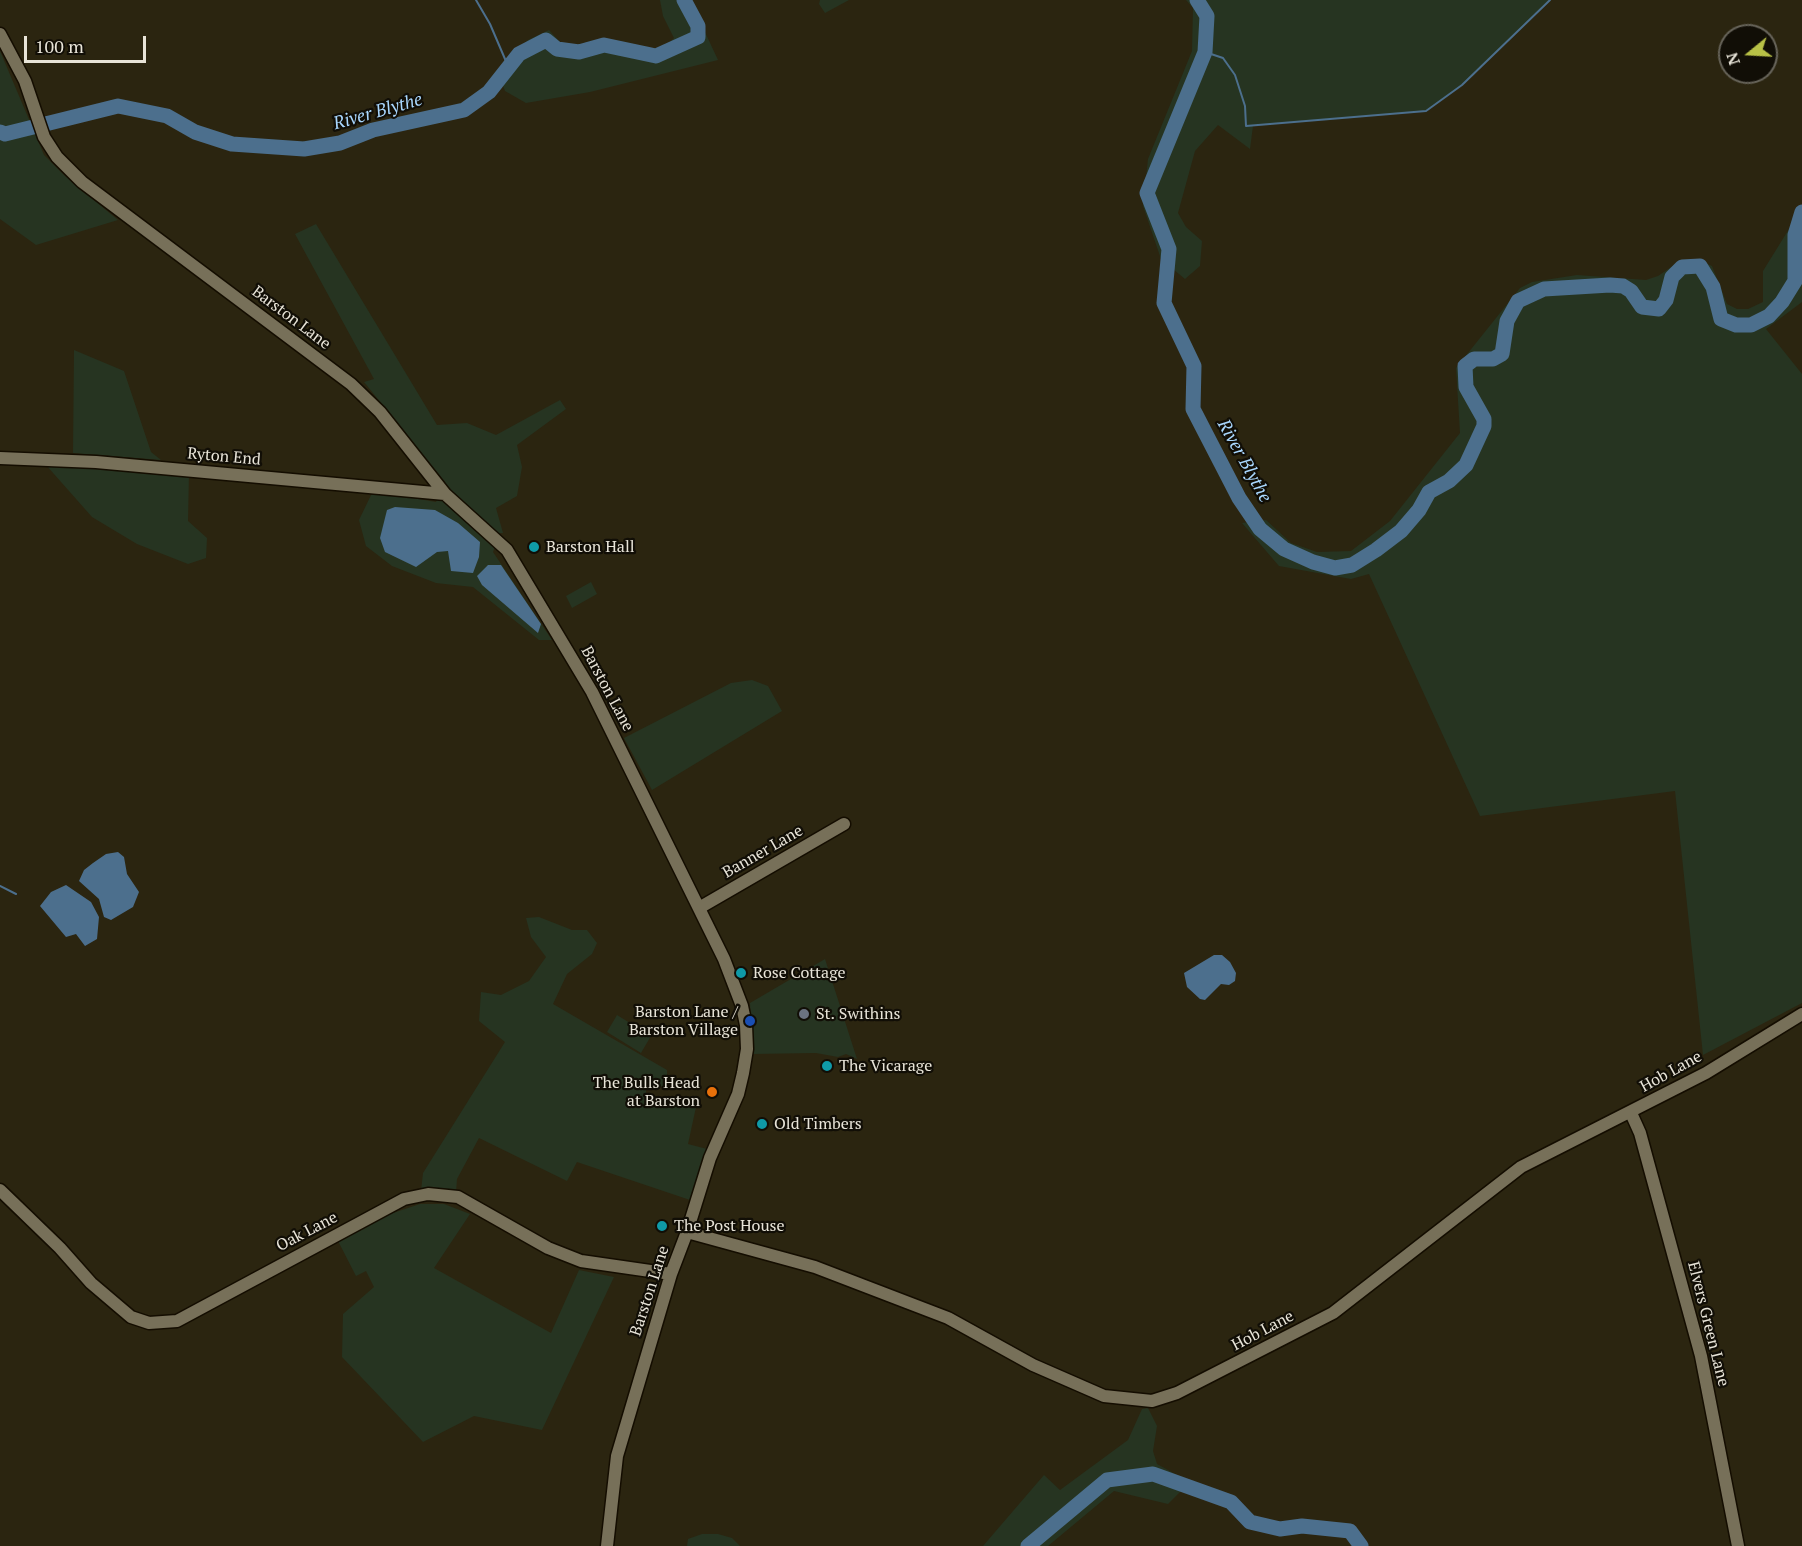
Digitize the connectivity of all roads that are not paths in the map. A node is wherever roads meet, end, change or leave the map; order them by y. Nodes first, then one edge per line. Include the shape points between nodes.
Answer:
1 (0, 34) edge
2 (0, 458) edge
3 (445, 494) junction
4 (844, 824) dead end
5 (699, 908) junction
6 (1802, 1014) edge
7 (1631, 1113) junction
8 (0, 1190) edge
9 (687, 1232) junction
10 (671, 1274) junction
11 (607, 1546) edge
12 (1738, 1546) edge

1 - 3 street, Barston Lane via 25,81 48,146 82,182 351,384 380,412
2 - 3 street, Ryton End via 96,462
3 - 5 street, Barston Lane via 507,550 530,584 592,692
4 - 5 street, Banner Lane
5 - 9 street, Barston Lane via 742,1006 747,1049 738,1094 710,1158
6 - 7 street, Hob Lane
7 - 9 street, Hob Lane via 1521,1167 1333,1313 1177,1394 1152,1401 1104,1396 1033,1365 948,1318 815,1267
7 - 12 street, Elvers Green Lane via 1640,1133 1701,1356
8 - 10 street, Oak Lane via 91,1283 131,1317 149,1323 177,1321 404,1198 428,1194 458,1197 548,1248 581,1261
9 - 10 street, Barston Lane
10 - 11 street, Barston Lane via 617,1456

